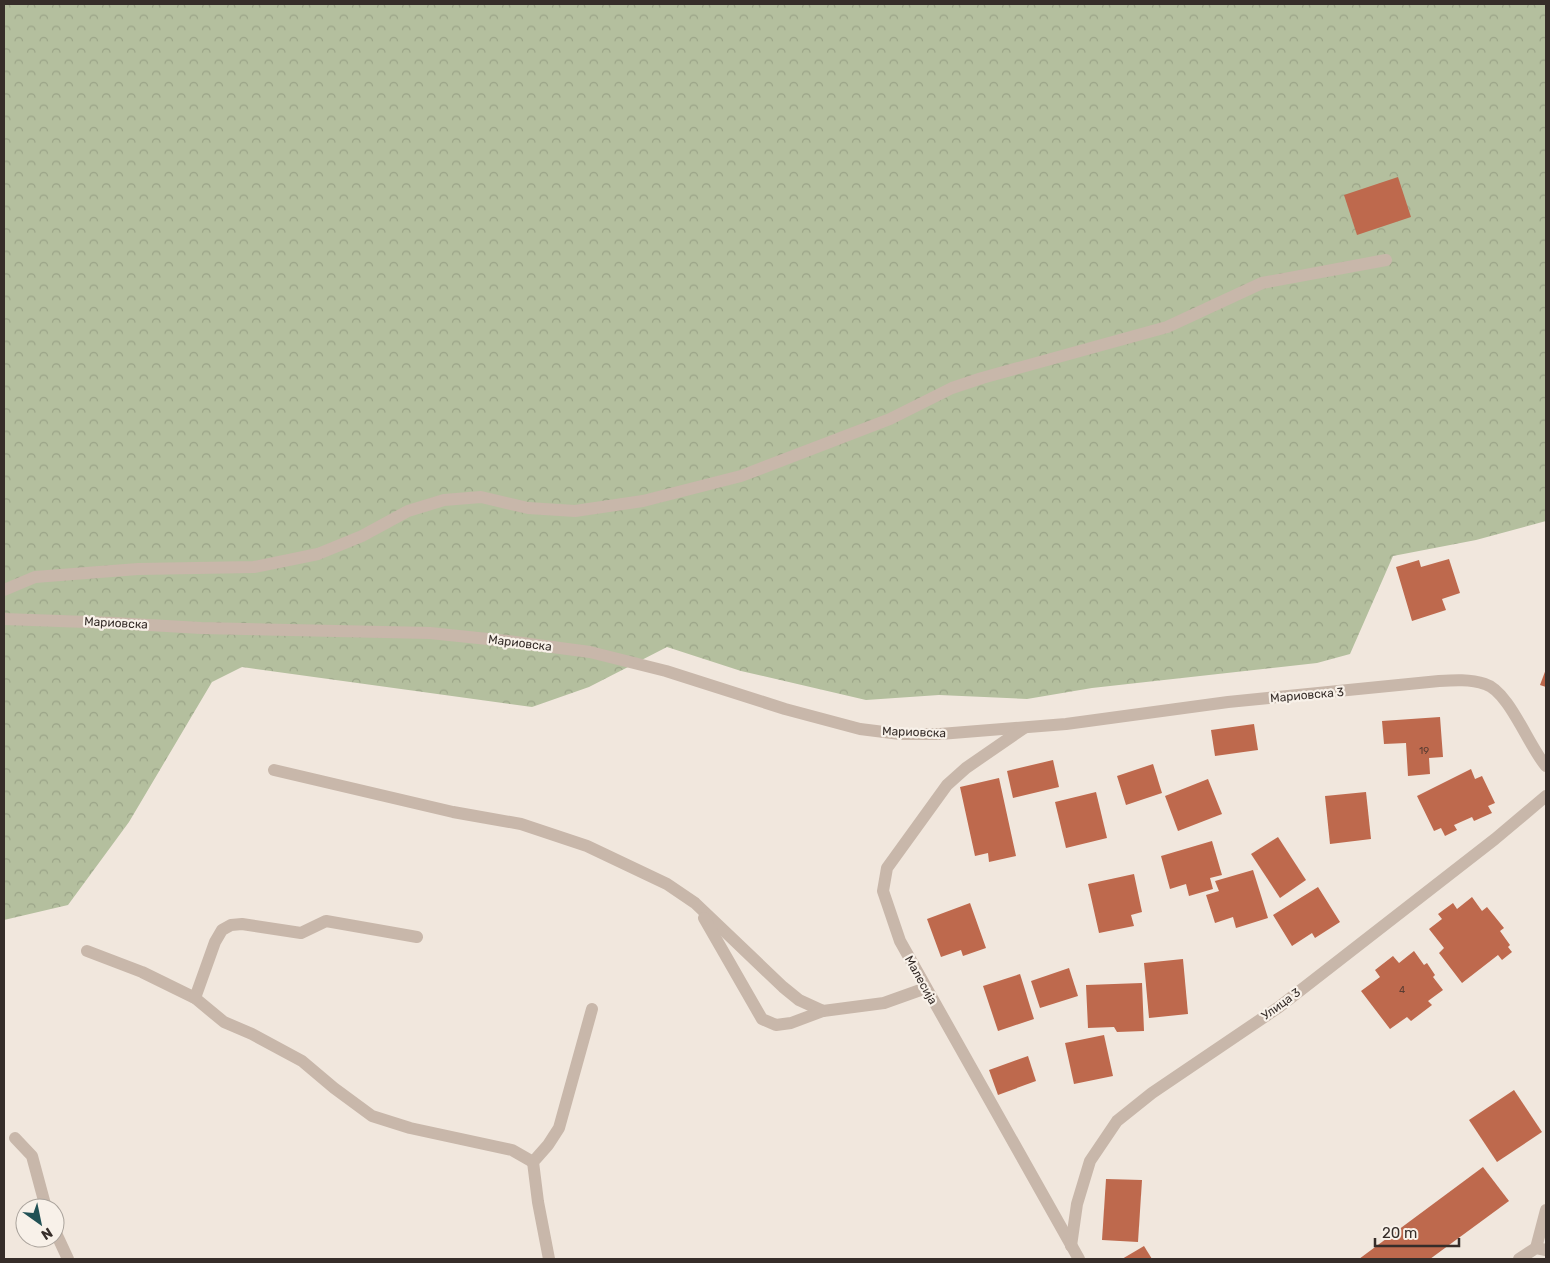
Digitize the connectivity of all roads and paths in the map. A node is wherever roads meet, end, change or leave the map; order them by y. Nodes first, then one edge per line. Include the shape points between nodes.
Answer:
1 (1386, 260) dead end
2 (4, 590) edge
3 (4, 619) edge
4 (1026, 727) junction
5 (1546, 766) edge
6 (274, 770) dead end
7 (1546, 796) edge
8 (695, 903) junction
9 (417, 937) dead end
10 (87, 951) dead end
11 (926, 988) junction
12 (195, 998) junction
13 (592, 1009) dead end
14 (823, 1011) junction
15 (15, 1138) dead end
16 (533, 1162) junction
17 (43, 1198) edge
18 (1546, 1210) edge
19 (1071, 1246) junction
20 (1541, 1249) edge
21 (548, 1259) edge
22 (1079, 1259) edge
23 (1519, 1259) edge

1 - 2 street via 1262,283 1167,328 982,378 952,388 890,420 741,476 643,501 575,511 528,508 481,497 444,500 408,511 362,536 318,554 254,568 138,570 35,577
3 - 4 street, Мариовска via 200,628 430,633 507,641 590,652 666,671 860,729 940,734
4 - 5 street, Мариовска 3 via 1139,716 1228,702 1465,680 1487,684 1499,694
4 - 11 street, Малесија via 947,785 887,868 883,891 900,941
6 - 8 street via 453,812 521,824 587,846 668,884
7 - 19 street, Улица 3 via 1278,1007 1152,1093 1117,1121 1090,1162 1077,1204
8 - 14 street via 783,987 799,1000
8 - 14 street via 762,1019 776,1025
9 - 12 street via 326,921 300,933 231,925 222,930 214,942
10 - 12 street via 142,972
11 - 14 street via 884,1003
11 - 19 street, Малесија
12 - 16 street via 224,1022 302,1060 372,1116 410,1128 512,1150
13 - 16 street via 559,1128
15 - 17 street via 32,1156
16 - 21 street
18 - 20 street
19 - 22 street, Малесија
20 - 23 street

